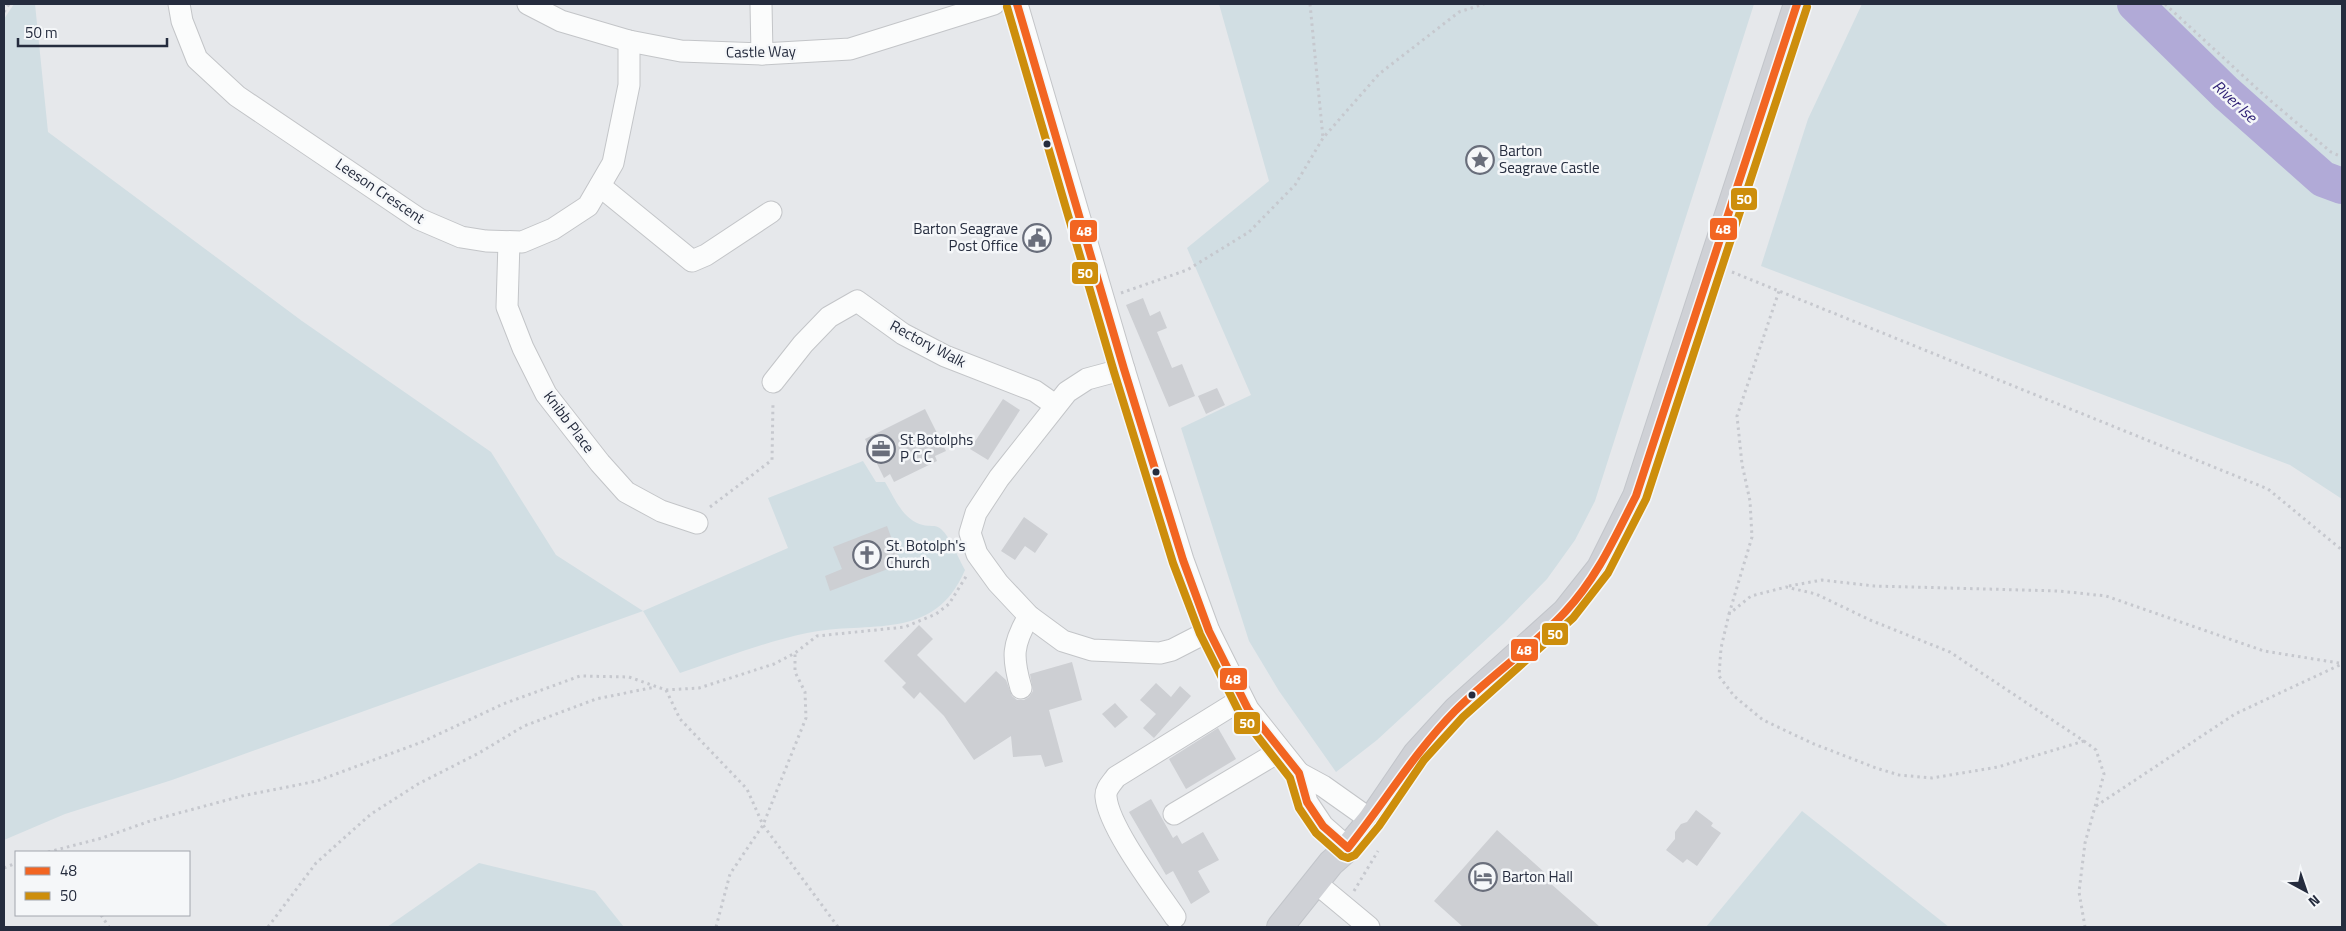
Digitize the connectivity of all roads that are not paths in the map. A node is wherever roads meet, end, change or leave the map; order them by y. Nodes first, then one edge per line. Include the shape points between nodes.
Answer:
1 (179, 4) edge
2 (528, 4) edge
3 (761, 4) edge
4 (994, 4) edge
5 (1017, 4) edge
6 (1797, 4) edge
7 (629, 41) junction
8 (762, 54) junction
9 (600, 186) junction
10 (771, 212) dead end
11 (509, 242) junction
12 (1124, 369) junction
13 (773, 382) road end
14 (1055, 405) junction
15 (697, 523) road end
16 (1029, 616) junction
17 (1209, 631) junction
18 (1021, 688) dead end
19 (1242, 699) junction
20 (1280, 751) junction
21 (1298, 773) junction
22 (1174, 814) dead end
23 (1371, 820) junction
24 (1348, 848) junction
25 (1322, 889) junction
26 (1174, 917) dead end
27 (1280, 927) edge
28 (1303, 927) edge
29 (1369, 927) edge

1 - 11 street, Leeson Crescent via 197,59 237,96 420,219 461,236
2 - 7 street, Castle Way via 561,20
3 - 8 street
4 - 8 street, Castle Way via 850,49
5 - 12 street
6 - 23 main road via 1636,496 1600,568 1565,612 1456,710 1416,754
7 - 8 street, Castle Way via 681,51
7 - 9 street, Leeson Crescent via 629,85 623,123 613,163
9 - 10 street via 692,261
9 - 11 street, Leeson Crescent via 588,206 553,228 522,242
11 - 15 street, Knibb Place via 506,307 546,394 626,492 661,512
12 - 14 street via 1086,379
12 - 17 street via 1183,560
13 - 14 street, Rectory Walk via 802,344 829,317 857,301 902,334 945,356 1034,391
14 - 16 street via 999,478 976,513 970,533 977,554 998,583
16 - 17 street via 1063,641 1100,650 1160,653
16 - 18 street via 1018,635 1014,656
17 - 19 street
19 - 20 street
19 - 26 street via 1116,777 1105,795 1113,823
20 - 21 street
20 - 22 street
21 - 23 street via 1323,786
21 - 24 street via 1307,802 1323,826
23 - 24 main road
24 - 25 main road via 1346,870
25 - 27 main road
25 - 28 main road
25 - 29 street

